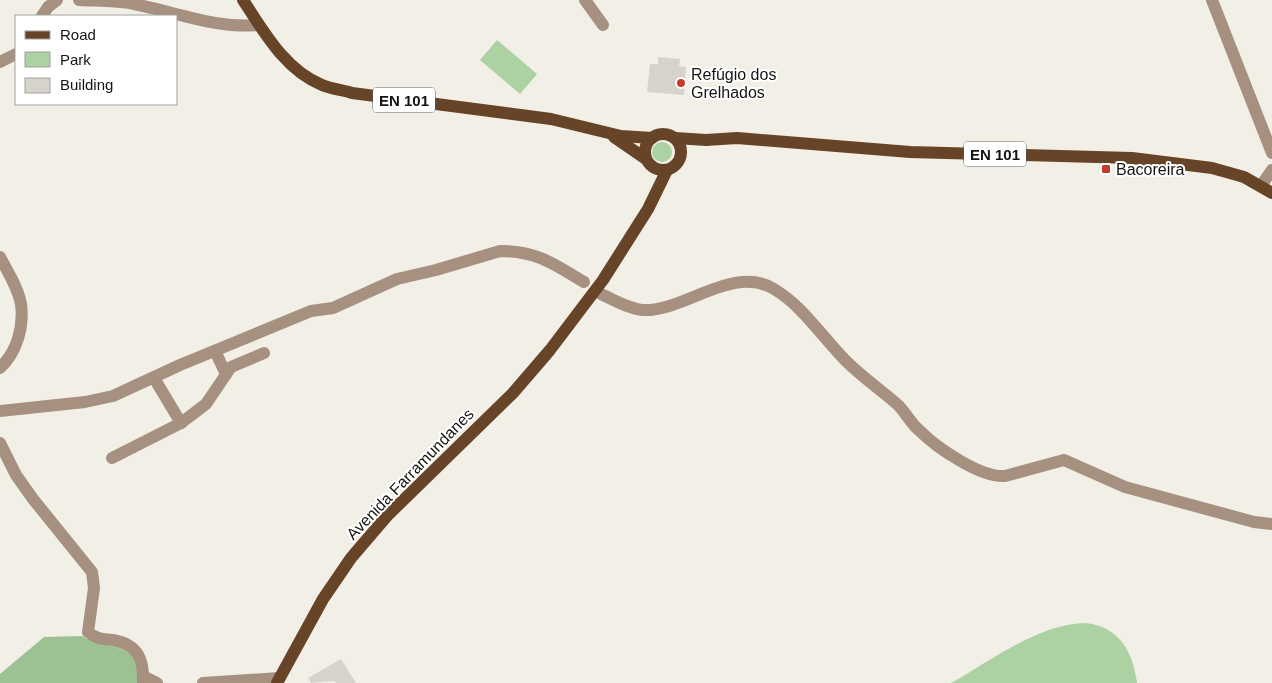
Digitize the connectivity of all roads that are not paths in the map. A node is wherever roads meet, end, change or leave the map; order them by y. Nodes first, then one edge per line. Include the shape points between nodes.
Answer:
1 (57, 0) edge
2 (79, 0) edge
3 (243, 0) edge
4 (585, 0) edge
5 (1211, 2) edge
6 (43, 15) edge
7 (178, 15) edge
8 (178, 15) edge
9 (259, 25) junction
10 (603, 25) dead end
11 (15, 54) edge
12 (0, 62) edge
13 (603, 132) junction
14 (652, 138) junction
15 (675, 138) junction
16 (713, 140) junction
17 (1272, 153) edge
18 (680, 160) junction
19 (648, 162) junction
20 (667, 170) junction
21 (1272, 170) edge
22 (1261, 186) junction
23 (1272, 193) edge
24 (652, 198) junction
25 (0, 257) edge
26 (584, 282) dead end
27 (601, 294) dead end
28 (216, 350) junction
29 (264, 353) dead end
30 (0, 368) edge
31 (226, 374) junction
32 (154, 378) junction
33 (0, 411) edge
34 (181, 423) junction
35 (0, 443) edge
36 (112, 458) dead end
37 (1272, 524) edge
38 (143, 680) edge
39 (278, 681) edge
40 (157, 683) edge
41 (204, 683) edge

1 - 6 street
2 - 8 street via 131,3
3 - 9 main road, EN 101
4 - 10 street
5 - 17 street
7 - 9 street via 239,27
9 - 13 main road, EN 101 via 296,70 322,85 352,92 551,119
11 - 12 street
13 - 14 main road
13 - 19 main road
14 - 15 main road via 663,134
14 - 19 main road via 646,144
15 - 16 main road
15 - 18 main road via 682,149
16 - 18 main road via 699,145
16 - 22 main road, EN 101 via 736,138 910,152 1132,158 1212,168 1244,177
18 - 20 main road
19 - 20 main road via 658,170
19 - 24 main road
20 - 24 main road, Avenida Farramundanes
21 - 22 street
22 - 23 main road, EN 101
24 - 39 main road, Avenida Farramundanes via 648,209 586,302 550,350 513,393 387,516 351,558 323,599
25 - 30 street via 21,304 15,350
26 - 28 street via 543,257 500,251 380,285 333,308 311,311
27 - 37 street via 643,310 660,308 718,287 753,282 773,288 793,303 847,362 898,406 920,431 982,472 996,477 1005,476 1064,460 1125,487
28 - 31 street
28 - 32 street
29 - 31 street via 231,367
31 - 34 street via 206,404
32 - 33 street via 113,396 85,402
32 - 34 street
34 - 36 street
35 - 38 street via 33,499 92,572 94,588 88,632 94,638 116,641 133,648 142,660
38 - 40 street
39 - 41 street

